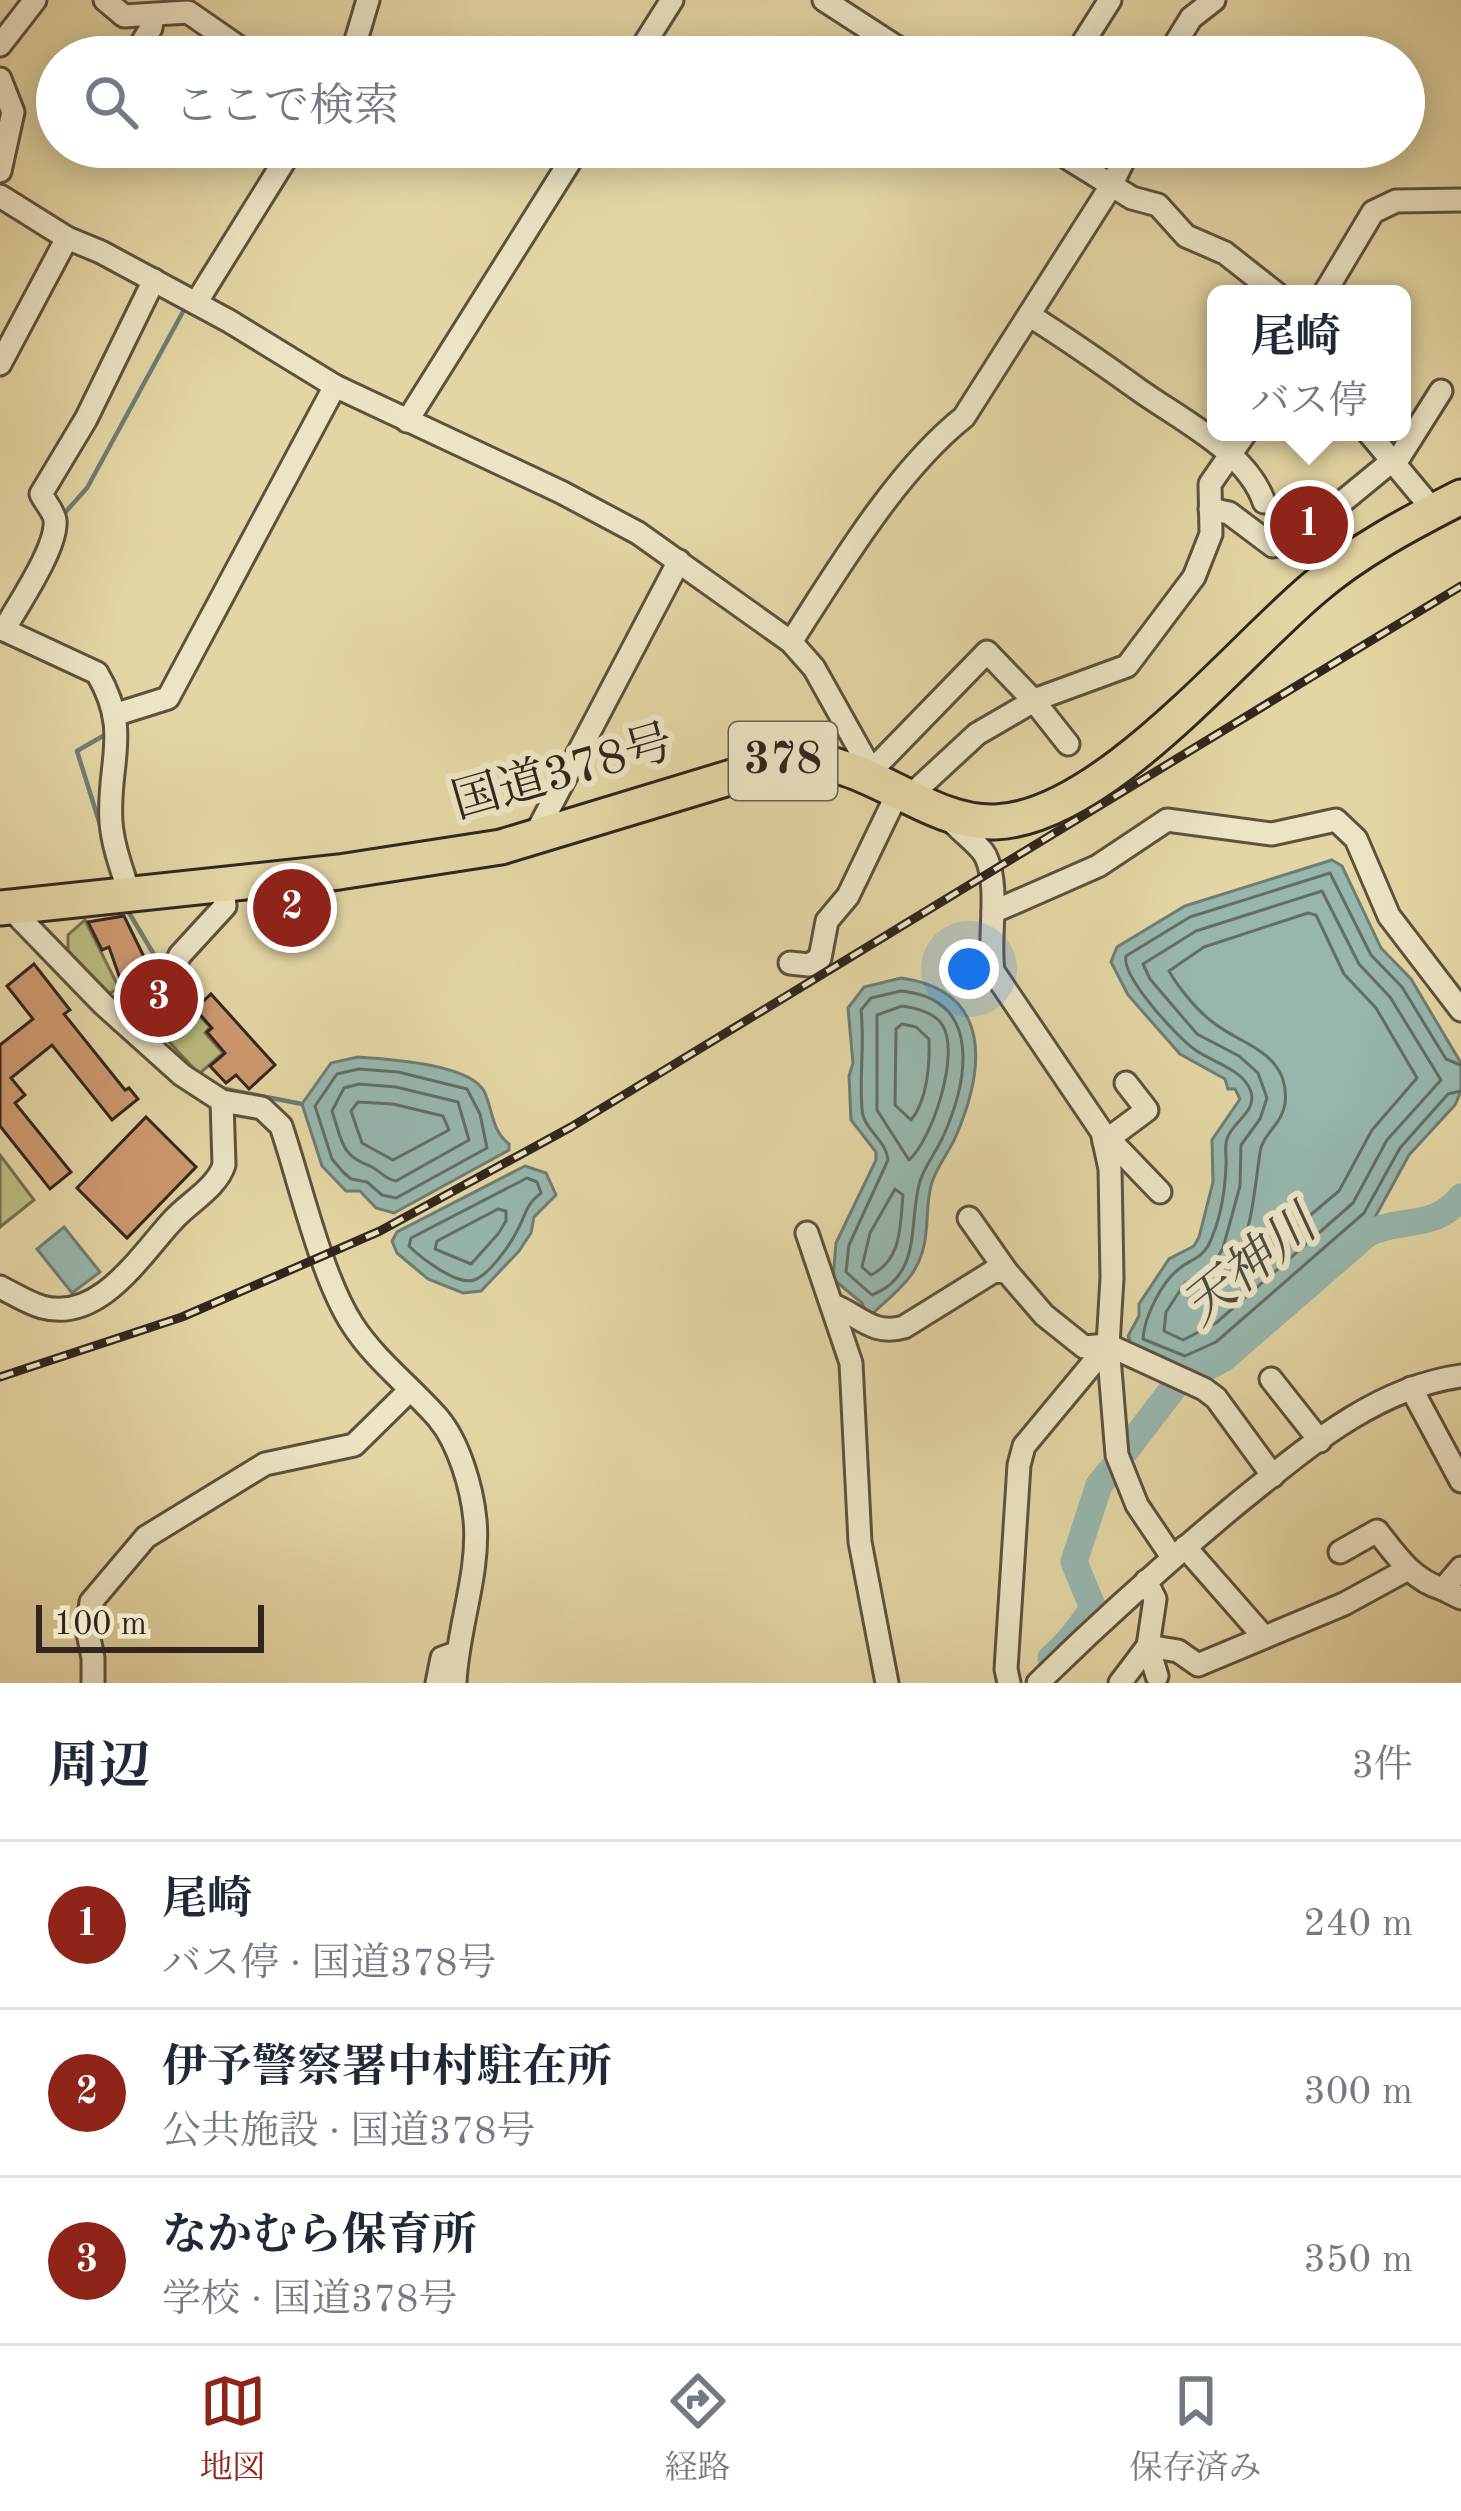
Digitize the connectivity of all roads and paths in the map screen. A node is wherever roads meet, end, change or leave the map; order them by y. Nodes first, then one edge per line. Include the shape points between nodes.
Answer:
1 (35, 0) edge
2 (105, 0) edge
3 (368, 0) edge
4 (672, 0) edge
5 (824, 0) edge
6 (1110, 0) edge
7 (1214, 0) edge
8 (154, 15) junction
9 (146, 36) edge
10 (223, 36) edge
11 (357, 36) edge
12 (649, 36) edge
13 (879, 36) edge
14 (1087, 36) edge
15 (1180, 36) edge
16 (0, 44) edge
17 (0, 79) edge
18 (279, 168) edge
19 (566, 168) edge
20 (1083, 168) edge
21 (1121, 168) edge
22 (0, 171) edge
23 (1112, 187) junction
24 (0, 196) edge
25 (1461, 200) edge
26 (67, 238) junction
27 (154, 280) junction
28 (1266, 285) edge
29 (1329, 285) edge
30 (196, 303) junction
31 (1029, 315) junction
32 (0, 364) edge
33 (335, 386) junction
34 (1442, 391) dead end
35 (407, 421) junction
36 (1411, 437) edge
37 (1207, 438) edge
38 (1210, 441) edge
39 (1240, 441) edge
40 (1376, 441) edge
41 (1408, 441) edge
42 (1230, 457) junction
43 (1394, 462) junction
44 (1452, 498) edge
45 (1264, 502) dead end
46 (1210, 509) junction
47 (679, 561) junction
48 (2, 629) edge
49 (791, 643) junction
50 (1034, 701) junction
51 (114, 715) junction
52 (1068, 744) dead end
53 (889, 783) junction
54 (945, 814) junction
55 (533, 839) junction
56 (223, 886) junction
57 (130, 896) junction
58 (3, 910) edge
59 (993, 912) junction
60 (790, 963) dead end
61 (1461, 1010) edge
62 (122, 1020) junction
63 (1126, 1082) dead end
64 (222, 1101) junction
65 (1107, 1142) junction
66 (1160, 1192) dead end
67 (969, 1218) dead end
68 (807, 1233) dead end
69 (1007, 1272) junction
70 (0, 1287) edge
71 (832, 1305) junction
72 (1108, 1345) junction
73 (1461, 1376) edge
74 (1271, 1379) dead end
75 (1411, 1388) junction
76 (409, 1391) junction
77 (1320, 1441) junction
78 (1273, 1476) junction
79 (1461, 1481) edge
80 (1178, 1552) junction
81 (1340, 1552) dead end
82 (1461, 1568) edge
83 (1408, 1569) junction
84 (1146, 1581) junction
85 (1452, 1593) edge
86 (1264, 1637) junction
87 (1148, 1646) junction
88 (456, 1653) junction
89 (1157, 1676) dead end
90 (93, 1683) edge
91 (437, 1683) edge
92 (455, 1683) edge
93 (886, 1683) edge
94 (1009, 1683) edge
95 (1038, 1683) edge
96 (1120, 1683) edge

1 - 16 street
2 - 8 street via 124,16
3 - 11 street
4 - 12 street
5 - 13 street
6 - 14 street
7 - 15 street
8 - 9 street
8 - 10 street via 188,12
17 - 22 street via 14,112
18 - 30 street
19 - 35 street
20 - 23 street
21 - 23 street
23 - 28 street via 1159,205 1186,236
23 - 31 street
24 - 26 street
25 - 29 street via 1396,201 1373,212
26 - 27 street
26 - 32 street
27 - 30 street
27 - 48 street via 41,494 54,529
30 - 33 street
31 - 37 street
31 - 49 street via 964,418 933,442
33 - 35 street
33 - 51 street via 168,698
34 - 36 street
35 - 47 street via 591,507
38 - 42 street
39 - 42 street
40 - 43 street
41 - 43 street
42 - 45 street via 1250,473
42 - 46 street via 1210,484
43 - 44 street
43 - 46 street via 1281,547
44 - 54 highway, 国道378号 / 378 via 1314,588 1104,776 1013,820
46 - 50 street via 1194,577 1127,666
47 - 49 street
47 - 55 street
48 - 51 street via 97,673
49 - 53 street
50 - 52 street
50 - 53 street
50 - 53 street via 981,654 881,761
51 - 57 street via 111,821
53 - 54 highway, 国道378号 / 378
53 - 55 highway, 国道378号 / 378 via 849,767 788,760
53 - 60 street via 848,896 827,921 820,958
54 - 59 street via 986,857
55 - 56 highway, 国道378号 / 378
56 - 57 highway, 国道378号 / 378
56 - 62 street via 224,906 172,974
57 - 58 highway, 国道378号 / 378
58 - 62 street
59 - 61 street via 1098,866 1167,820 1272,834 1336,820 1356,839 1389,916
59 - 65 street via 993,971
62 - 64 street
63 - 65 street via 1147,1110
64 - 70 street via 221,1175 110,1289 59,1310
64 - 76 street via 262,1108 281,1126 341,1304
65 - 66 street
65 - 72 street
67 - 69 street
68 - 71 street
69 - 71 street via 994,1271 891,1330
69 - 72 street via 1043,1315 1084,1346
71 - 93 street via 850,1363 860,1542
72 - 78 street via 1216,1398
72 - 80 street via 1117,1455 1137,1505
72 - 94 street via 1024,1446
73 - 75 street
74 - 77 street
75 - 77 street
75 - 79 street
76 - 88 street via 448,1434 475,1518
76 - 90 street via 355,1445 253,1469 146,1537 91,1602
77 - 78 street
78 - 80 street
80 - 84 street
80 - 86 street
81 - 83 street via 1377,1531
82 - 85 street
83 - 85 street
83 - 86 street
84 - 87 street via 1156,1612
84 - 95 street
86 - 87 street via 1198,1665
87 - 89 street
87 - 96 street
88 - 91 street via 442,1658
88 - 92 street

